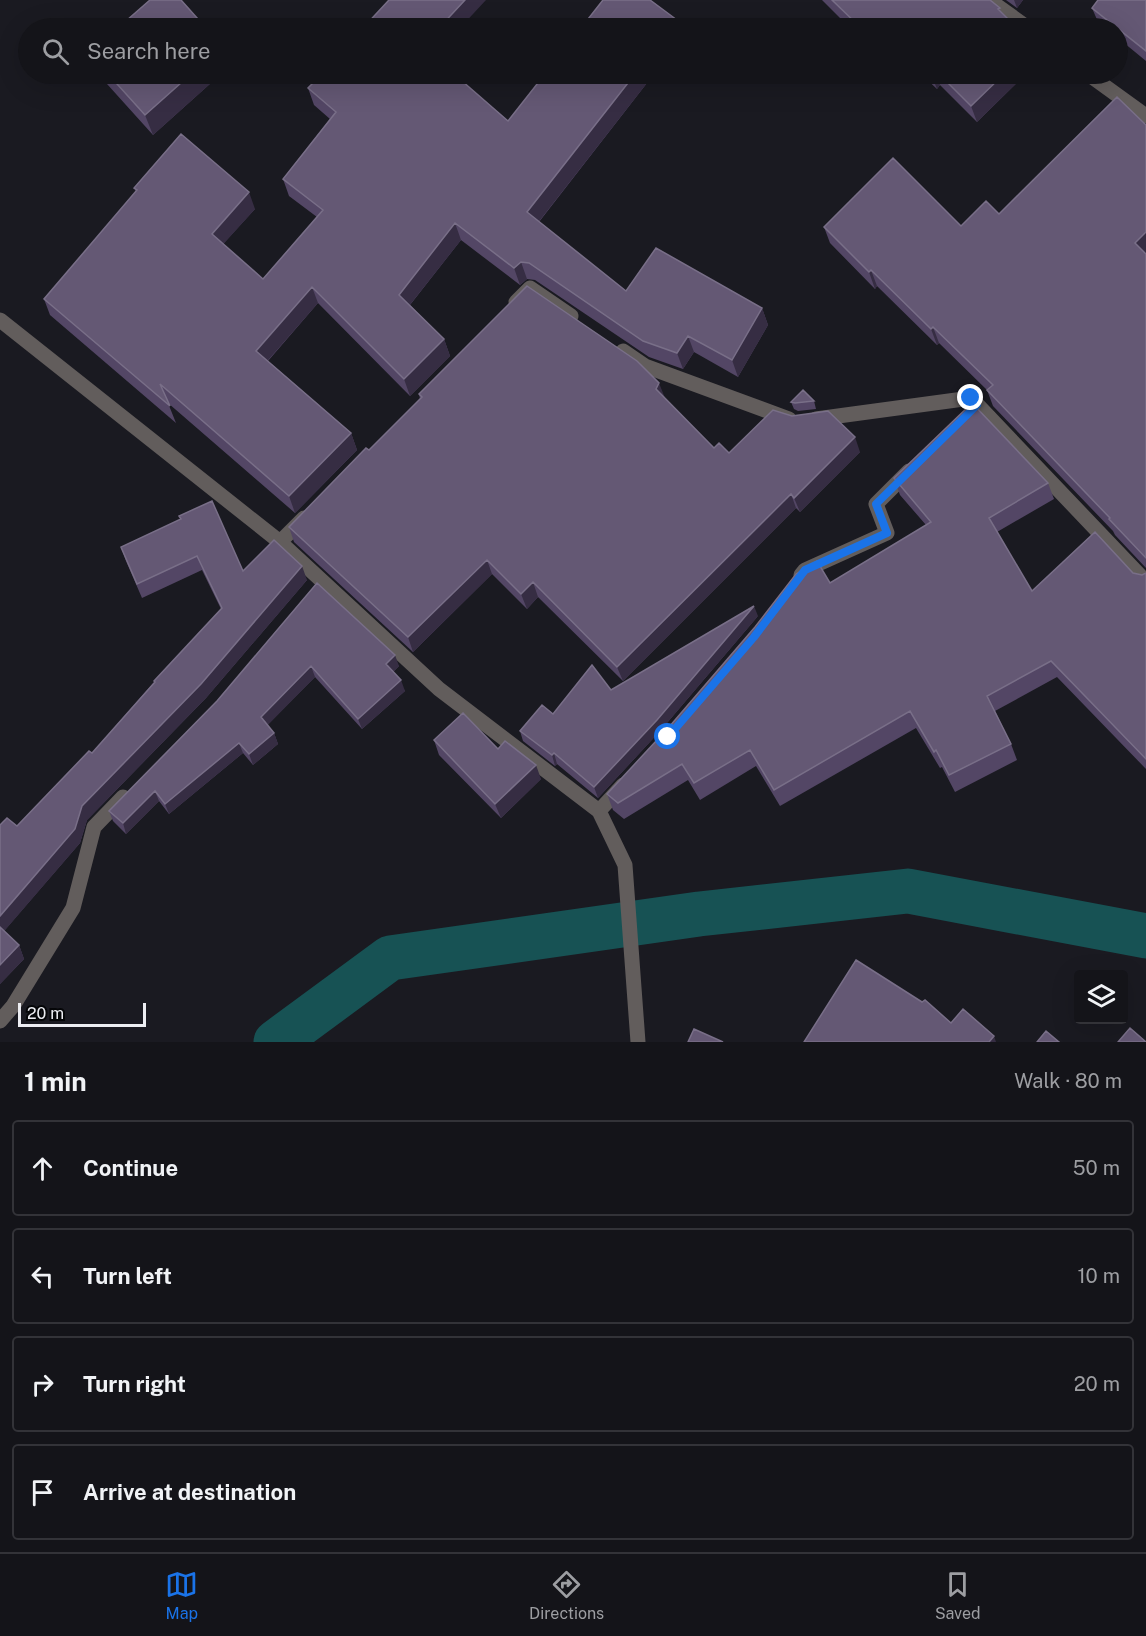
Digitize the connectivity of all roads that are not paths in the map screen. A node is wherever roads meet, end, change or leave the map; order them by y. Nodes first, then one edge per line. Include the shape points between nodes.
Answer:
1 (989, 0) edge
2 (1014, 18) edge
3 (1102, 84) edge
4 (1146, 116) edge
5 (505, 314) edge
6 (0, 320) edge
7 (587, 327) edge
8 (606, 340) edge
9 (918, 463) edge
10 (314, 508) edge
11 (280, 542) junction
12 (1146, 582) edge
13 (790, 589) edge
14 (630, 778) edge
15 (134, 786) edge
16 (599, 811) junction
17 (0, 1021) edge
18 (638, 1042) edge

1 - 2 street
3 - 4 street
5 - 7 street via 530,288
6 - 11 street
8 - 12 street via 645,366 796,422 971,398 973,409
9 - 13 street via 876,504 887,533 805,570
10 - 11 street
11 - 16 street via 317,584 439,689
14 - 16 street
15 - 17 street via 94,827 73,908
16 - 18 street via 625,865

